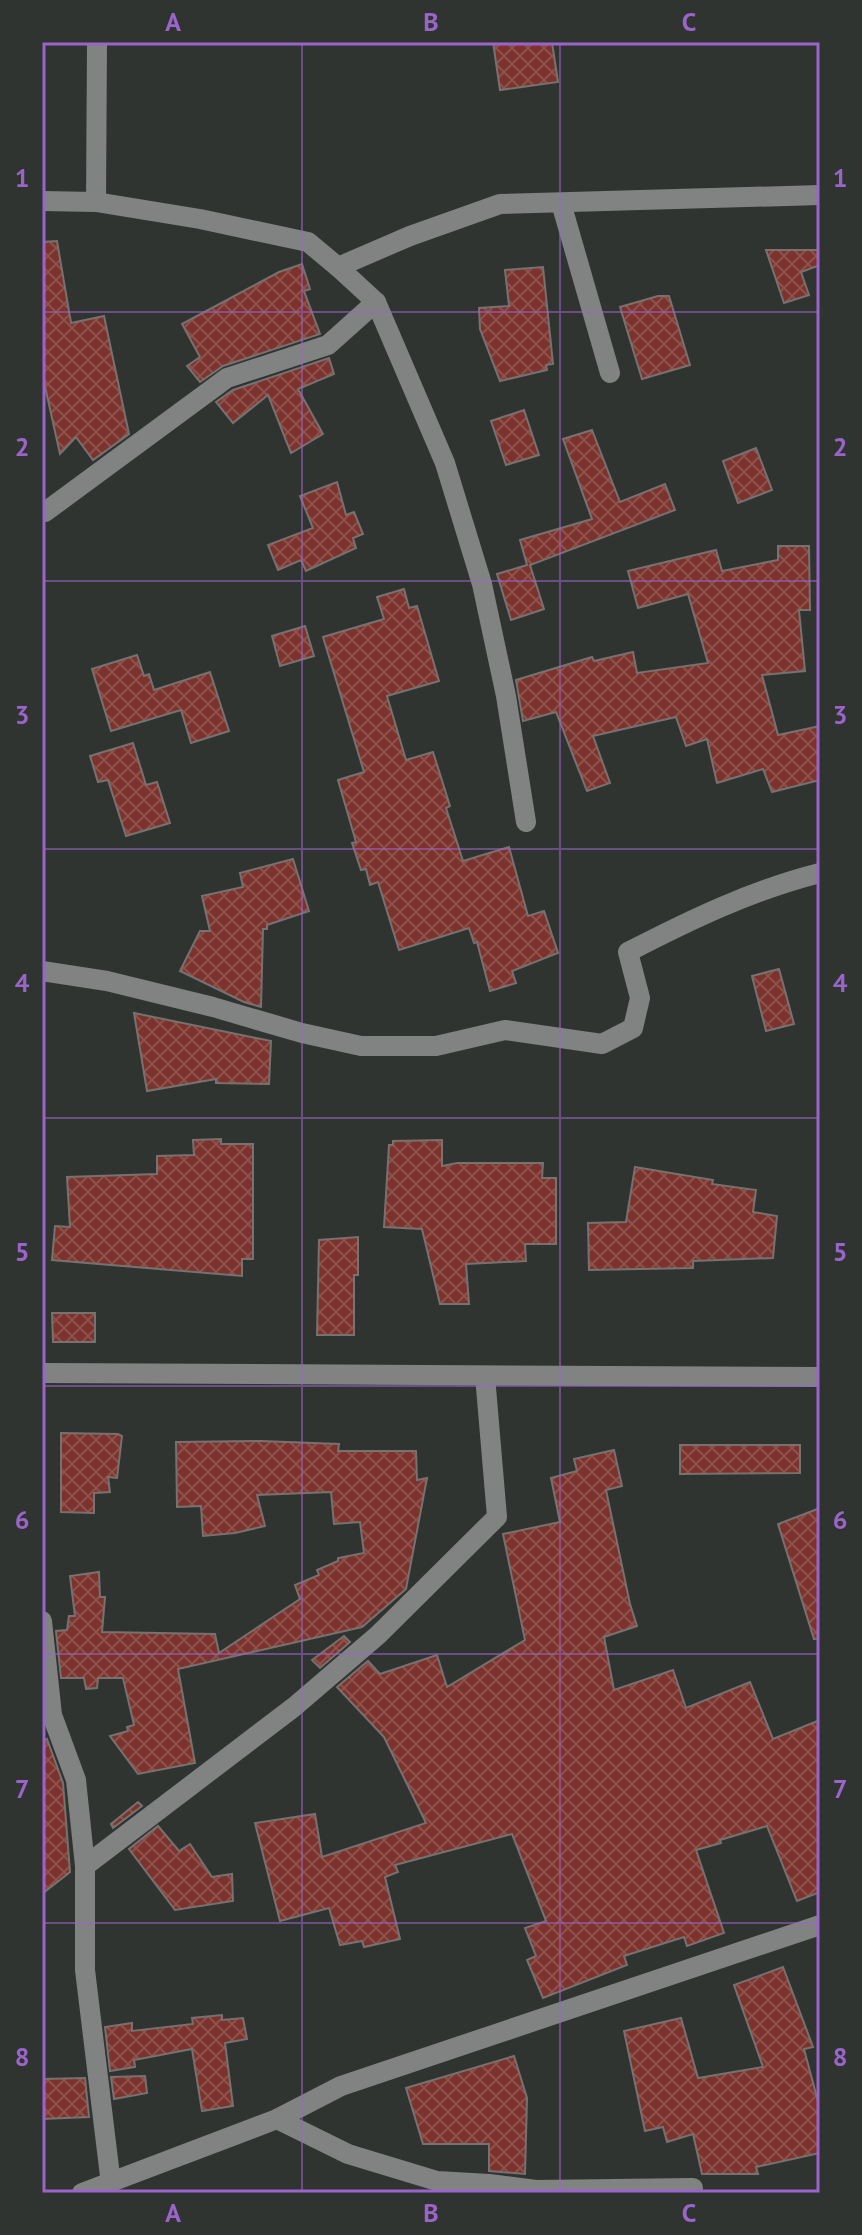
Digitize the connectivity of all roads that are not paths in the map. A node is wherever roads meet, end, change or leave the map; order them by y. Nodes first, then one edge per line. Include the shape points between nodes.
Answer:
1 (97, 42) edge
2 (820, 195) edge
3 (42, 201) edge
4 (96, 202) junction
5 (561, 203) junction
6 (338, 267) junction
7 (376, 302) junction
8 (610, 373) dead end
9 (45, 512) dead end
10 (526, 822) dead end
11 (820, 873) edge
12 (42, 971) edge
13 (42, 1373) edge
14 (485, 1376) junction
15 (820, 1377) edge
16 (42, 1621) edge
17 (85, 1866) junction
18 (820, 1925) edge
19 (277, 2119) junction
20 (111, 2184) junction
21 (693, 2188) dead end
22 (82, 2193) edge

1 - 4 street
2 - 5 street
3 - 4 street
4 - 6 street via 308,242
5 - 6 street via 500,204
5 - 8 street
6 - 7 street
7 - 9 street via 328,345 227,378
7 - 10 street via 445,463 482,584
11 - 12 street via 726,905 628,952 640,998 633,1028 602,1044 505,1030 436,1046 361,1046 107,981
13 - 14 street
14 - 15 street
14 - 17 street via 497,1517 378,1635 294,1707
16 - 17 street via 52,1715 76,1780
17 - 20 street via 85,1970
18 - 19 street via 341,2086
19 - 20 street
19 - 21 street via 348,2154 437,2181 536,2190
20 - 22 street

